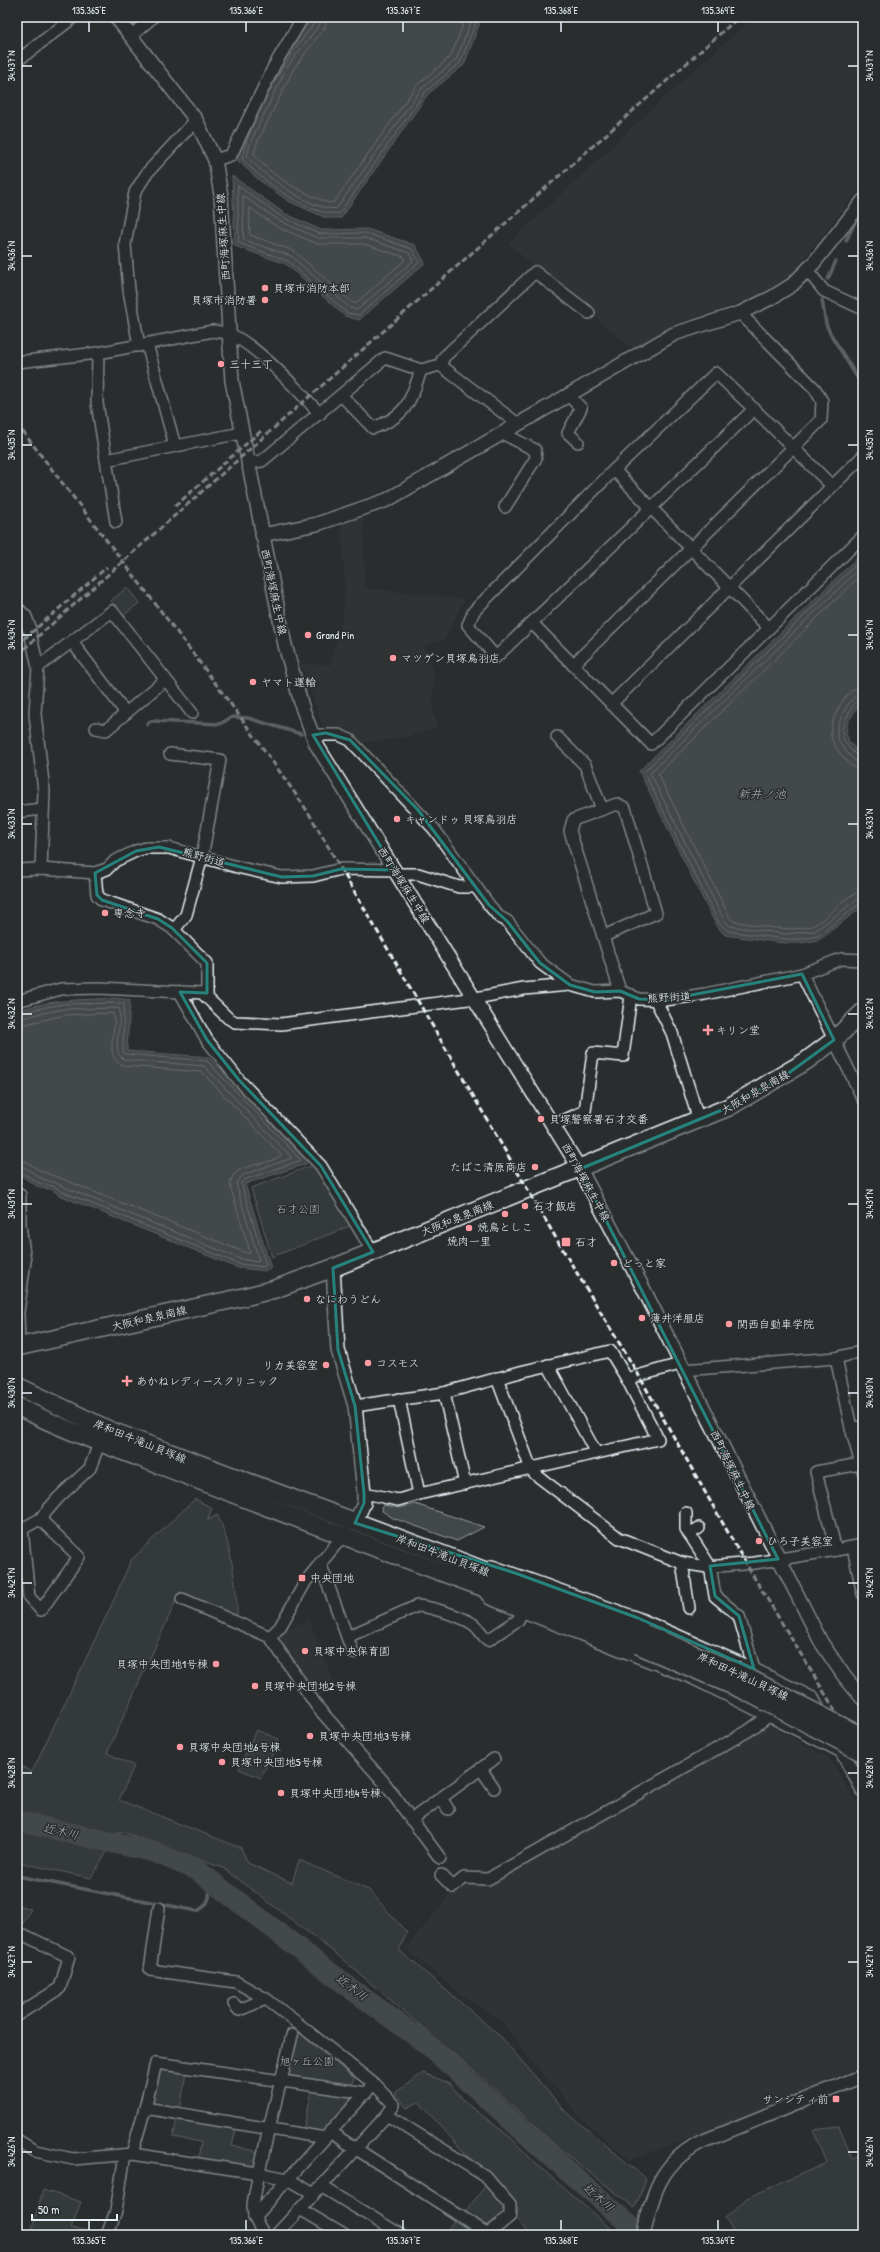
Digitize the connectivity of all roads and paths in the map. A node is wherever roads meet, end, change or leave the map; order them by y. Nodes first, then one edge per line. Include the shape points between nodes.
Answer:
1 (74, 17) edge
2 (116, 17) edge
3 (153, 17) edge
4 (303, 17) edge
5 (131, 36) junction
6 (17, 61) edge
7 (196, 120) junction
8 (215, 160) junction
9 (863, 201) edge
10 (807, 270) junction
11 (863, 309) edge
12 (590, 313) dead end
13 (740, 313) junction
14 (228, 333) junction
15 (143, 345) junction
16 (98, 353) junction
17 (17, 362) edge
18 (440, 365) junction
19 (421, 370) junction
20 (568, 395) junction
21 (342, 396) junction
22 (754, 408) junction
23 (320, 414) junction
24 (518, 424) junction
25 (241, 433) junction
26 (502, 433) junction
27 (578, 442) dead end
28 (175, 446) junction
29 (793, 448) junction
30 (863, 456) edge
31 (106, 460) junction
32 (247, 463) junction
33 (614, 470) junction
34 (832, 486) junction
35 (505, 507) dead end
36 (650, 509) junction
37 (116, 522) dead end
38 (262, 535) junction
39 (863, 536) edge
40 (690, 549) junction
41 (729, 588) junction
42 (17, 609) edge
43 (532, 623) junction
44 (29, 628) joint
45 (769, 628) junction
46 (72, 642) junction
47 (573, 665) junction
48 (38, 667) junction
49 (165, 680) junction
50 (611, 704) junction
51 (126, 713) junction
52 (192, 713) dead end
53 (96, 728) dead end
54 (313, 734) junction
55 (557, 737) dead end
56 (170, 754) dead end
57 (42, 809) junction
58 (602, 809) junction
59 (17, 812) edge
60 (202, 857) junction
61 (41, 869) junction
62 (17, 870) edge
63 (396, 872) junction
64 (95, 873) junction
65 (476, 887) junction
66 (174, 930) junction
67 (604, 936) junction
68 (863, 960) edge
69 (802, 974) junction
70 (570, 985) junction
71 (620, 991) junction
72 (180, 992) junction
73 (207, 996) junction
74 (631, 996) junction
75 (476, 998) junction
76 (655, 999) junction
77 (17, 1001) edge
78 (863, 1012) edge
79 (834, 1040) junction
80 (863, 1099) edge
81 (699, 1121) junction
82 (554, 1125) junction
83 (580, 1169) junction
84 (20, 1195) dead end
85 (373, 1252) junction
86 (333, 1268) junction
87 (18, 1347) edge
88 (863, 1351) edge
89 (836, 1358) junction
90 (548, 1365) junction
91 (682, 1367) junction
92 (497, 1378) junction
93 (627, 1379) junction
94 (17, 1386) edge
95 (444, 1393) junction
96 (399, 1399) junction
97 (17, 1406) edge
98 (355, 1406) junction
99 (863, 1427) edge
100 (851, 1428) junction
101 (100, 1441) junction
102 (596, 1453) junction
103 (862, 1468) edge
104 (531, 1469) junction
105 (465, 1484) junction
106 (364, 1493) junction
107 (419, 1494) junction
108 (686, 1513) dead end
109 (40, 1519) junction
110 (355, 1523) junction
111 (342, 1536) junction
112 (399, 1539) junction
113 (858, 1547) edge
114 (836, 1550) junction
115 (778, 1559) junction
116 (682, 1562) junction
117 (320, 1563) junction
118 (710, 1566) junction
119 (479, 1585) junction
120 (863, 1594) edge
121 (182, 1599) dead end
122 (689, 1608) dead end
123 (522, 1612) junction
124 (270, 1637) junction
125 (347, 1637) junction
126 (641, 1639) junction
127 (353, 1653) dead end
128 (754, 1668) junction
129 (791, 1687) junction
130 (862, 1694) edge
131 (773, 1717) junction
132 (863, 1727) edge
133 (863, 1737) edge
134 (839, 1748) junction
135 (863, 1753) edge
136 (494, 1759) dead end
137 (481, 1769) junction
138 (494, 1788) dead end
139 (863, 1790) edge
140 (440, 1798) junction
141 (448, 1809) dead end
142 (412, 1820) junction
143 (440, 1858) dead end
144 (441, 1875) dead end
145 (159, 1908) dead end
146 (24, 1935) dead end
147 (266, 1999) junction
148 (234, 2004) dead end
149 (17, 2015) edge
150 (292, 2035) dead end
151 (863, 2076) edge
152 (282, 2081) junction
153 (374, 2084) junction
154 (366, 2093) junction
155 (145, 2108) junction
156 (387, 2115) junction
157 (267, 2128) junction
158 (328, 2135) junction
159 (17, 2140) edge
160 (355, 2149) junction
161 (128, 2154) junction
162 (258, 2173) junction
163 (288, 2179) junction
164 (318, 2190) junction
165 (300, 2209) junction
166 (254, 2217) junction
167 (107, 2235) edge
168 (264, 2235) edge
169 (276, 2235) edge
170 (344, 2235) edge
171 (401, 2235) edge
172 (488, 2235) edge
173 (643, 2235) edge

1 - 6 street
2 - 5 street, 西町海塚麻生中線
3 - 5 street
4 - 8 street via 274,66 231,155
5 - 7 street, 西町海塚麻生中線
7 - 8 street, 西町海塚麻生中線
7 - 15 street via 147,173 135,192 125,244 129,290
8 - 14 street, 西町海塚麻生中線 via 221,195
9 - 10 street
10 - 11 street via 824,291
10 - 13 street via 792,285
12 - 18 street via 535,272 444,357
13 - 20 street via 674,334
13 - 29 street via 816,389 822,401 821,420
14 - 15 street via 213,331
14 - 23 street via 268,363
14 - 25 street, 西町海塚麻生中線 via 232,381
15 - 16 street
15 - 28 street
16 - 17 street
16 - 31 street via 97,403
18 - 19 street
18 - 24 street
19 - 21 street via 385,358
19 - 21 street via 409,405 389,423 373,428
20 - 24 street
20 - 27 street via 582,408 568,433
21 - 23 street
22 - 29 street
22 - 33 street via 716,374
22 - 36 street
23 - 32 street via 262,461
24 - 26 street
25 - 28 street
25 - 32 street, 西町海塚麻生中線
26 - 35 street via 535,450 536,458
26 - 38 street via 387,500 317,524
28 - 31 street
29 - 34 street
29 - 40 street
30 - 34 street
31 - 37 street
32 - 38 street, 西町海塚麻生中線
33 - 36 street
33 - 43 street via 474,611 468,624 496,657
34 - 41 street
36 - 40 street
36 - 43 street
38 - 54 street, 西町海塚麻生中線 via 295,684
39 - 45 street
40 - 41 street
40 - 47 street
41 - 45 street
41 - 50 street
42 - 44 street via 25,617
43 - 47 street
44 - 48 street
45 - 50 street via 651,744
46 - 48 street
46 - 49 street via 112,610
46 - 51 street
47 - 50 street
48 - 57 street via 35,714 44,791
49 - 51 street
49 - 52 street
51 - 53 street via 106,730
54 - 63 street, 西町海塚麻生中線
54 - 65 street via 339,735 350,740 418,810
55 - 58 street via 585,766
56 - 60 street via 220,760
57 - 59 street
57 - 61 street
58 - 67 street via 573,820 570,831
58 - 67 street via 617,804 625,808 656,913
60 - 63 street, 熊野街道 via 282,877 313,876 341,869
60 - 64 street, 熊野街道 via 170,848 146,848
60 - 66 street via 186,915
61 - 62 street
61 - 64 street
63 - 65 street, 熊野街道 via 418,874 459,887
63 - 75 street, 西町海塚麻生中線
64 - 66 street via 97,895 102,900 158,919
65 - 70 street, 熊野街道 via 540,963
66 - 73 street via 207,963
67 - 71 street
68 - 69 street, 熊野街道 via 841,960
69 - 76 street, 熊野街道 via 705,994
69 - 79 street
70 - 71 street, 熊野街道 via 595,992
70 - 75 street via 524,989
71 - 74 street, 熊野街道
72 - 73 street via 202,993
72 - 77 street via 61,989
72 - 85 street via 207,1040 239,1080 321,1166
73 - 75 street via 228,1018 236,1022 281,1024
74 - 76 street, 熊野街道
74 - 82 street via 623,1056 593,1053 585,1111
75 - 82 street, 西町海塚麻生中線
76 - 81 street via 672,1033
78 - 79 main road, 大阪和泉泉南線
79 - 80 street
79 - 81 main road, 大阪和泉泉南線 via 765,1088
81 - 83 main road, 大阪和泉泉南線
82 - 83 street, 西町海塚麻生中線
83 - 85 main road, 大阪和泉泉南線
83 - 91 street, 西町海塚麻生中線
84 - 87 street via 20,1225 25,1261 18,1312
85 - 86 main road, 大阪和泉泉南線
86 - 87 main road, 大阪和泉泉南線 via 248,1296
86 - 98 street via 338,1350
88 - 89 street
89 - 91 street
89 - 100 street
90 - 92 street
90 - 93 street via 610,1351
90 - 102 street
91 - 93 street
91 - 115 street, 西町海塚麻生中線
92 - 95 street
92 - 104 street
93 - 102 street via 658,1439
94 - 110 main road, 岸和田牛滝山貝塚線 via 109,1430
95 - 96 street
95 - 105 street
96 - 98 street
96 - 107 street
97 - 101 main road, 岸和田牛滝山貝塚線
98 - 106 street
99 - 100 street
100 - 103 street
101 - 109 street via 90,1468
101 - 111 main road, 岸和田牛滝山貝塚線
102 - 104 street
103 - 114 street via 816,1472
104 - 105 street
104 - 116 street via 619,1538
105 - 107 street
106 - 107 street via 398,1500
106 - 110 street via 364,1503
108 - 118 street via 686,1529 694,1531
109 - 109 street via 79,1557 41,1610 29,1597 22,1529
110 - 111 street
110 - 112 main road, 岸和田牛滝山貝塚線
111 - 117 street
111 - 119 main road, 岸和田牛滝山貝塚線
112 - 126 main road, 岸和田牛滝山貝塚線
112 - 128 street via 523,1575 638,1618
113 - 114 street
113 - 120 street
114 - 115 street
115 - 118 street
115 - 130 street, 西町海塚麻生中線 via 821,1642
116 - 118 street
116 - 122 street
117 - 124 street via 306,1581 280,1627
117 - 125 street
118 - 128 street via 715,1596 739,1616
119 - 123 street via 490,1599
119 - 126 main road, 岸和田牛滝山貝塚線
121 - 124 street
123 - 125 street via 518,1620 488,1640 474,1624 427,1606 417,1606
123 - 131 street via 694,1679
124 - 142 street via 318,1708 376,1772
125 - 127 street
126 - 133 main road, 岸和田牛滝山貝塚線, bridge via 737,1672
126 - 135 main road, 岸和田牛滝山貝塚線, bridge
128 - 129 street
129 - 131 street
129 - 134 street via 813,1698
131 - 134 street
131 - 144 street via 488,1879 464,1878 453,1887
132 - 134 street
134 - 139 street
136 - 137 street
137 - 138 street
137 - 140 street
140 - 141 street
140 - 142 street
142 - 143 street via 436,1846
145 - 147 street via 150,1970 236,1982
146 - 149 street via 69,1957 60,1988
147 - 148 street via 239,2010
147 - 153 street
150 - 152 street
151 - 173 street via 705,2140 682,2152 668,2166 654,2193
152 - 154 street
152 - 155 street via 156,2063
152 - 157 street
153 - 154 street
153 - 156 street via 394,2105
154 - 158 street
155 - 157 street
155 - 161 street
156 - 160 street
156 - 172 street via 484,2176 510,2205 510,2216
157 - 158 street
157 - 162 street
158 - 160 street
158 - 163 street
159 - 161 street via 35,2151 72,2159
160 - 164 street
160 - 172 street
161 - 162 street
161 - 167 street via 116,2211
162 - 163 street
162 - 166 street via 253,2205
163 - 164 street
163 - 166 street
164 - 165 street
164 - 171 street
165 - 169 street
165 - 170 street
166 - 168 street

